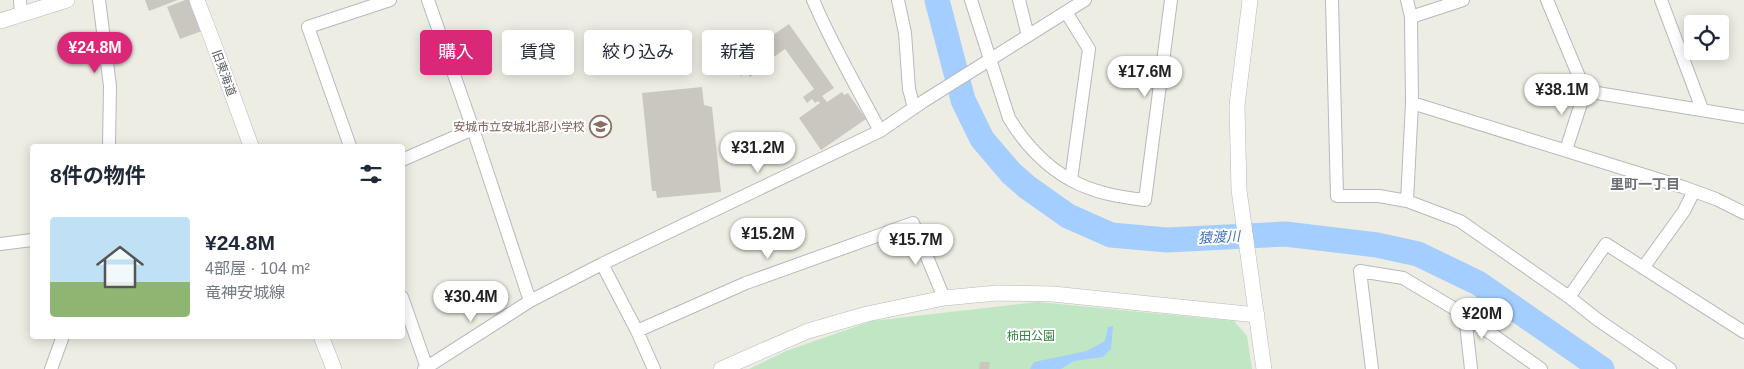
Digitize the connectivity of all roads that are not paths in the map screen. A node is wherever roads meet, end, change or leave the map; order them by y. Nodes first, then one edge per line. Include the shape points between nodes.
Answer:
1 (67, 0) edge
2 (100, 0) edge
3 (197, 0) edge
4 (390, 0) edge
5 (428, 0) edge
6 (813, 0) edge
7 (898, 0) edge
8 (971, 0) edge
9 (1019, 0) edge
10 (1085, 0) edge
11 (1171, 0) edge
12 (1250, 0) edge
13 (1332, 0) edge
14 (1407, 0) edge
15 (1463, 0) edge
16 (1547, 0) edge
17 (1661, 0) edge
18 (20, 7) edge
19 (1066, 12) junction
20 (1411, 17) junction
21 (0, 21) edge
22 (1028, 36) junction
23 (986, 62) junction
24 (1585, 91) junction
25 (1412, 103) junction
26 (919, 104) junction
27 (1702, 109) junction
28 (1744, 117) edge
29 (473, 129) junction
30 (880, 131) junction
31 (109, 144) edge
32 (250, 144) edge
33 (349, 144) edge
34 (1566, 150) junction
35 (405, 159) edge
36 (1071, 180) junction
37 (1694, 191) junction
38 (1407, 201) junction
39 (1744, 213) edge
40 (30, 240) edge
41 (0, 244) edge
42 (602, 264) junction
43 (1643, 268) junction
44 (1569, 297) junction
45 (944, 298) junction
46 (530, 301) junction
47 (405, 306) edge
48 (1465, 314) junction
49 (1257, 315) junction
50 (637, 331) junction
51 (1744, 332) edge
52 (62, 339) edge
53 (322, 339) edge
54 (53, 368) edge
55 (425, 368) edge
56 (334, 369) edge
57 (654, 369) edge
58 (721, 369) edge
59 (1264, 369) edge
60 (1372, 369) edge
61 (1471, 369) edge
62 (1541, 369) edge
63 (1670, 369) edge

1 - 18 street
2 - 31 street via 110,86
3 - 32 street, 旧東海道
4 - 33 street via 308,27
5 - 29 street
6 - 30 street via 828,35
7 - 26 street via 909,89
8 - 23 street
9 - 22 street
10 - 19 street
11 - 36 street via 1145,200 1118,197
12 - 49 street via 1237,105 1240,195
13 - 38 street via 1337,196 1379,196
14 - 20 street
15 - 20 street
16 - 24 street
17 - 27 street
18 - 21 street
19 - 22 street
19 - 36 street via 1089,49
20 - 25 street
22 - 23 street
23 - 26 street
23 - 36 street via 1018,133
24 - 27 street
24 - 34 street
25 - 34 street
25 - 38 street
26 - 30 street
27 - 28 street
29 - 35 street
29 - 46 street
30 - 42 street
34 - 37 street
37 - 39 street
37 - 43 street via 1684,211
38 - 44 street via 1460,221
40 - 41 street
42 - 46 street
42 - 50 street
43 - 44 street via 1606,244
43 - 51 street
44 - 63 street
45 - 49 street via 997,293 1053,294
45 - 50 street via 913,223 746,283
45 - 58 street via 867,314 808,331
46 - 55 street
47 - 55 street
48 - 60 street via 1403,278 1360,271
48 - 61 street
48 - 62 street
49 - 59 street
50 - 57 street
52 - 54 street
53 - 56 street

